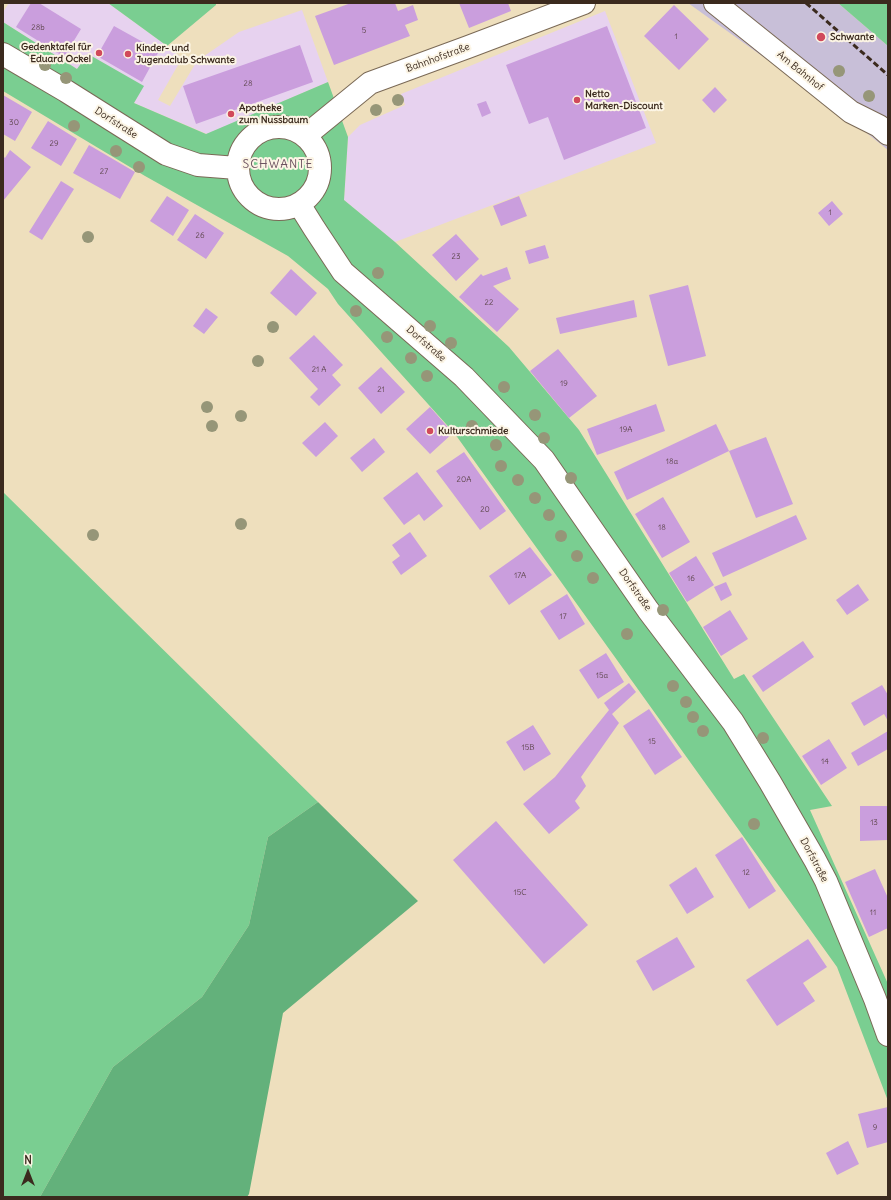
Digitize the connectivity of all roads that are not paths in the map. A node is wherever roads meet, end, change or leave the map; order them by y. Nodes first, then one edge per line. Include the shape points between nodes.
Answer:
1 (584, 3) edge
2 (715, 3) edge
3 (3, 54) edge
4 (888, 134) edge
5 (305, 136) junction
6 (237, 168) junction
7 (299, 204) junction
8 (888, 1035) edge

1 - 5 main road, Bahnhofstraße via 370,83
2 - 4 main road, Am Bahnhof via 851,112 879,126
3 - 6 main road, Dorfstraße via 166,154 198,165
5 - 6 main road via 294,129 281,126 267,128 255,134 246,143 239,154
5 - 7 main road via 314,146 319,158 320,172 317,185 310,196
6 - 7 main road via 244,191 263,207 275,210 288,209
7 - 8 main road, Dorfstraße via 344,272 464,377 544,460 648,610 733,722 826,881

